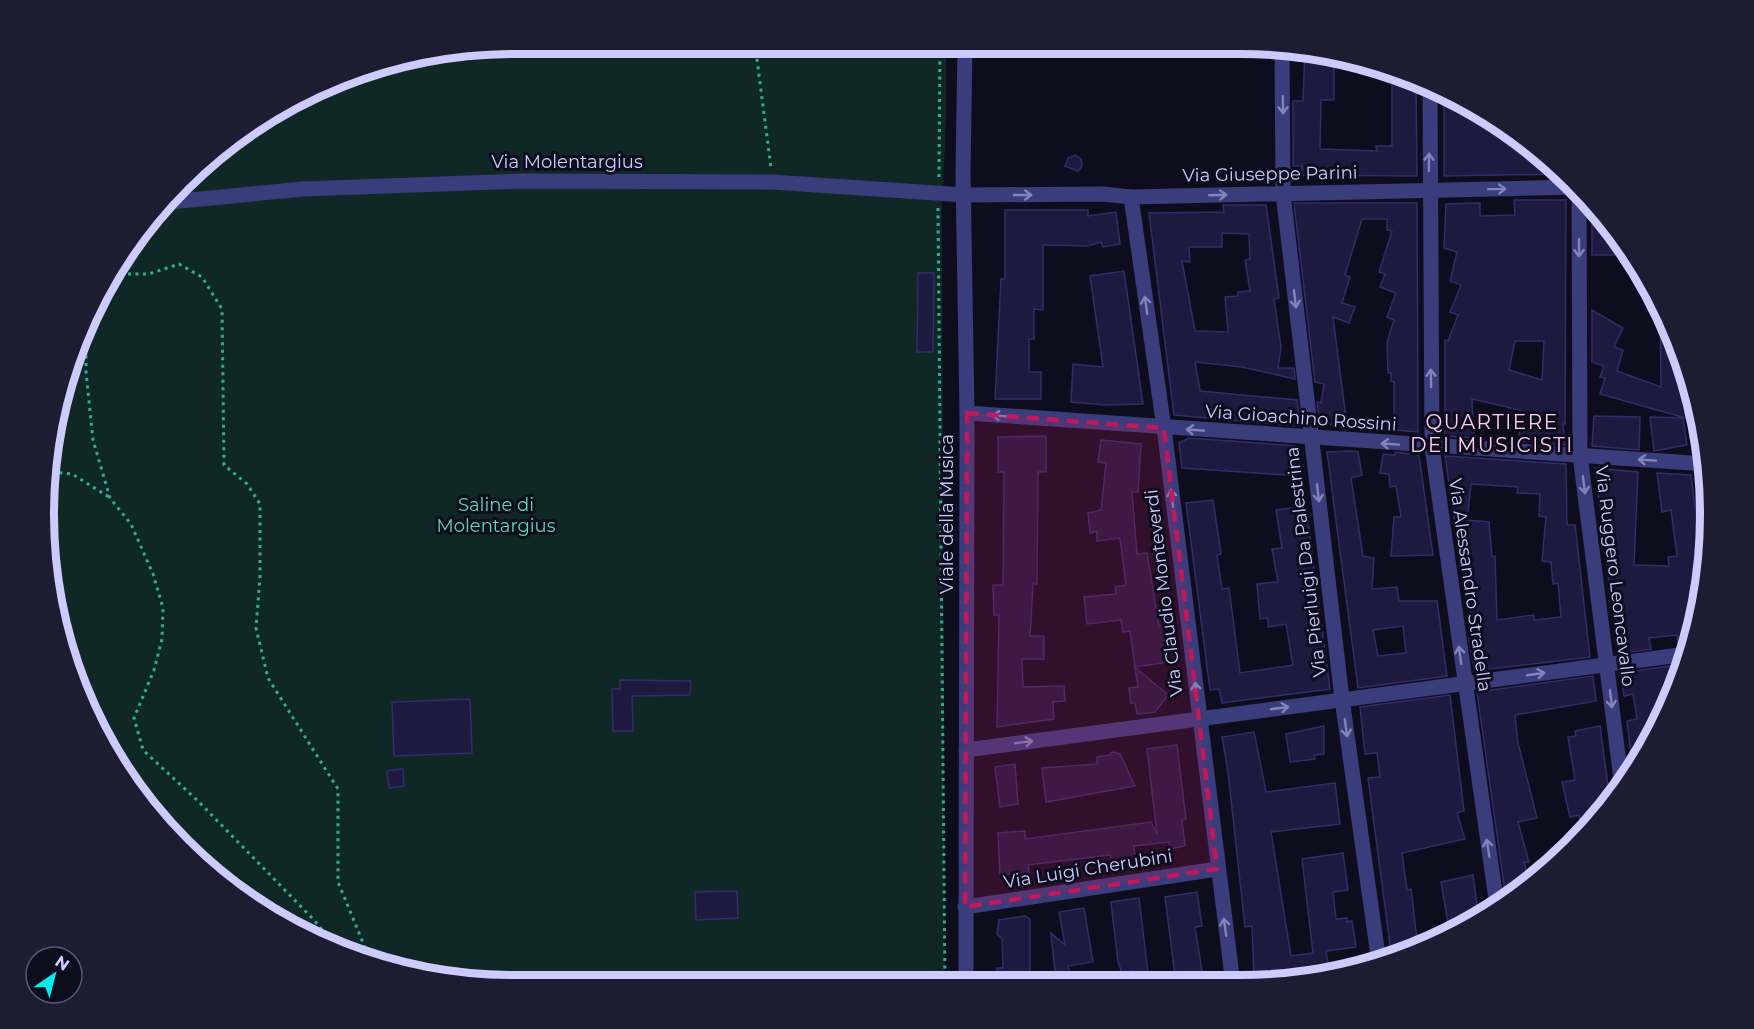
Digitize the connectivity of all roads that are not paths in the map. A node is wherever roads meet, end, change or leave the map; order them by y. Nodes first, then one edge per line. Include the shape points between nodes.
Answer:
1 (965, 54) edge
2 (1282, 56) edge
3 (1430, 95) edge
4 (1564, 188) edge
5 (1429, 190) junction
6 (1283, 193) junction
7 (965, 195) junction
8 (1131, 197) junction
9 (177, 201) edge
10 (1578, 203) edge
11 (967, 413) junction
12 (1164, 428) junction
13 (1311, 438) junction
14 (1432, 447) junction
15 (1580, 455) junction
16 (1697, 464) edge
17 (1678, 655) edge
18 (1607, 664) junction
19 (1464, 685) junction
20 (1342, 699) junction
21 (1199, 719) junction
22 (966, 750) junction
23 (1620, 773) edge
24 (1217, 869) junction
25 (1496, 897) edge
26 (965, 907) junction
27 (1378, 954) edge
28 (966, 975) edge
29 (1232, 975) edge

1 - 7 street, Viale della Musica
2 -> 6 street, Via Pierluigi Da Palestrina
5 -> 3 street, Via Alessandro Stradella
5 -> 4 street, Via Giuseppe Parini
5 - 6 street, Via Giuseppe Parini
14 -> 5 street, Via Alessandro Stradella
8 -> 6 street, Via Giuseppe Parini
6 -> 13 street, Via Pierluigi Da Palestrina
7 -> 8 street, Via Giuseppe Parini
7 - 9 street, Via Molentargius via 772,182 500,182 303,189
7 - 11 street, Viale della Musica
12 -> 8 street, Via Claudio Monteverdi
10 -> 15 street, Via Ruggero Leoncavallo
12 -> 11 street, Via Gioachino Rossini
11 - 22 street, Viale della Musica
13 -> 12 street, Via Gioachino Rossini
21 -> 12 street, Via Claudio Monteverdi
14 -> 13 street, Via Gioachino Rossini
13 -> 20 street, Via Pierluigi Da Palestrina
14 - 15 street, Via Gioachino Rossini
19 -> 14 street, Via Alessandro Stradella
16 -> 15 street, Via Gioachino Rossini
15 -> 18 street, Via Ruggero Leoncavallo
17 - 18 street
19 -> 18 street
18 -> 23 street, Via Ruggero Leoncavallo
19 - 20 street
25 -> 19 street, Via Alessandro Stradella
21 -> 20 street
20 -> 27 street, Via Pierluigi Da Palestrina
22 -> 21 street
21 - 24 street, Via Claudio Monteverdi
22 - 26 street, Viale della Musica
24 - 26 street, Via Luigi Cherubini
29 -> 24 street, Via Claudio Monteverdi
26 - 28 street, Viale della Musica

